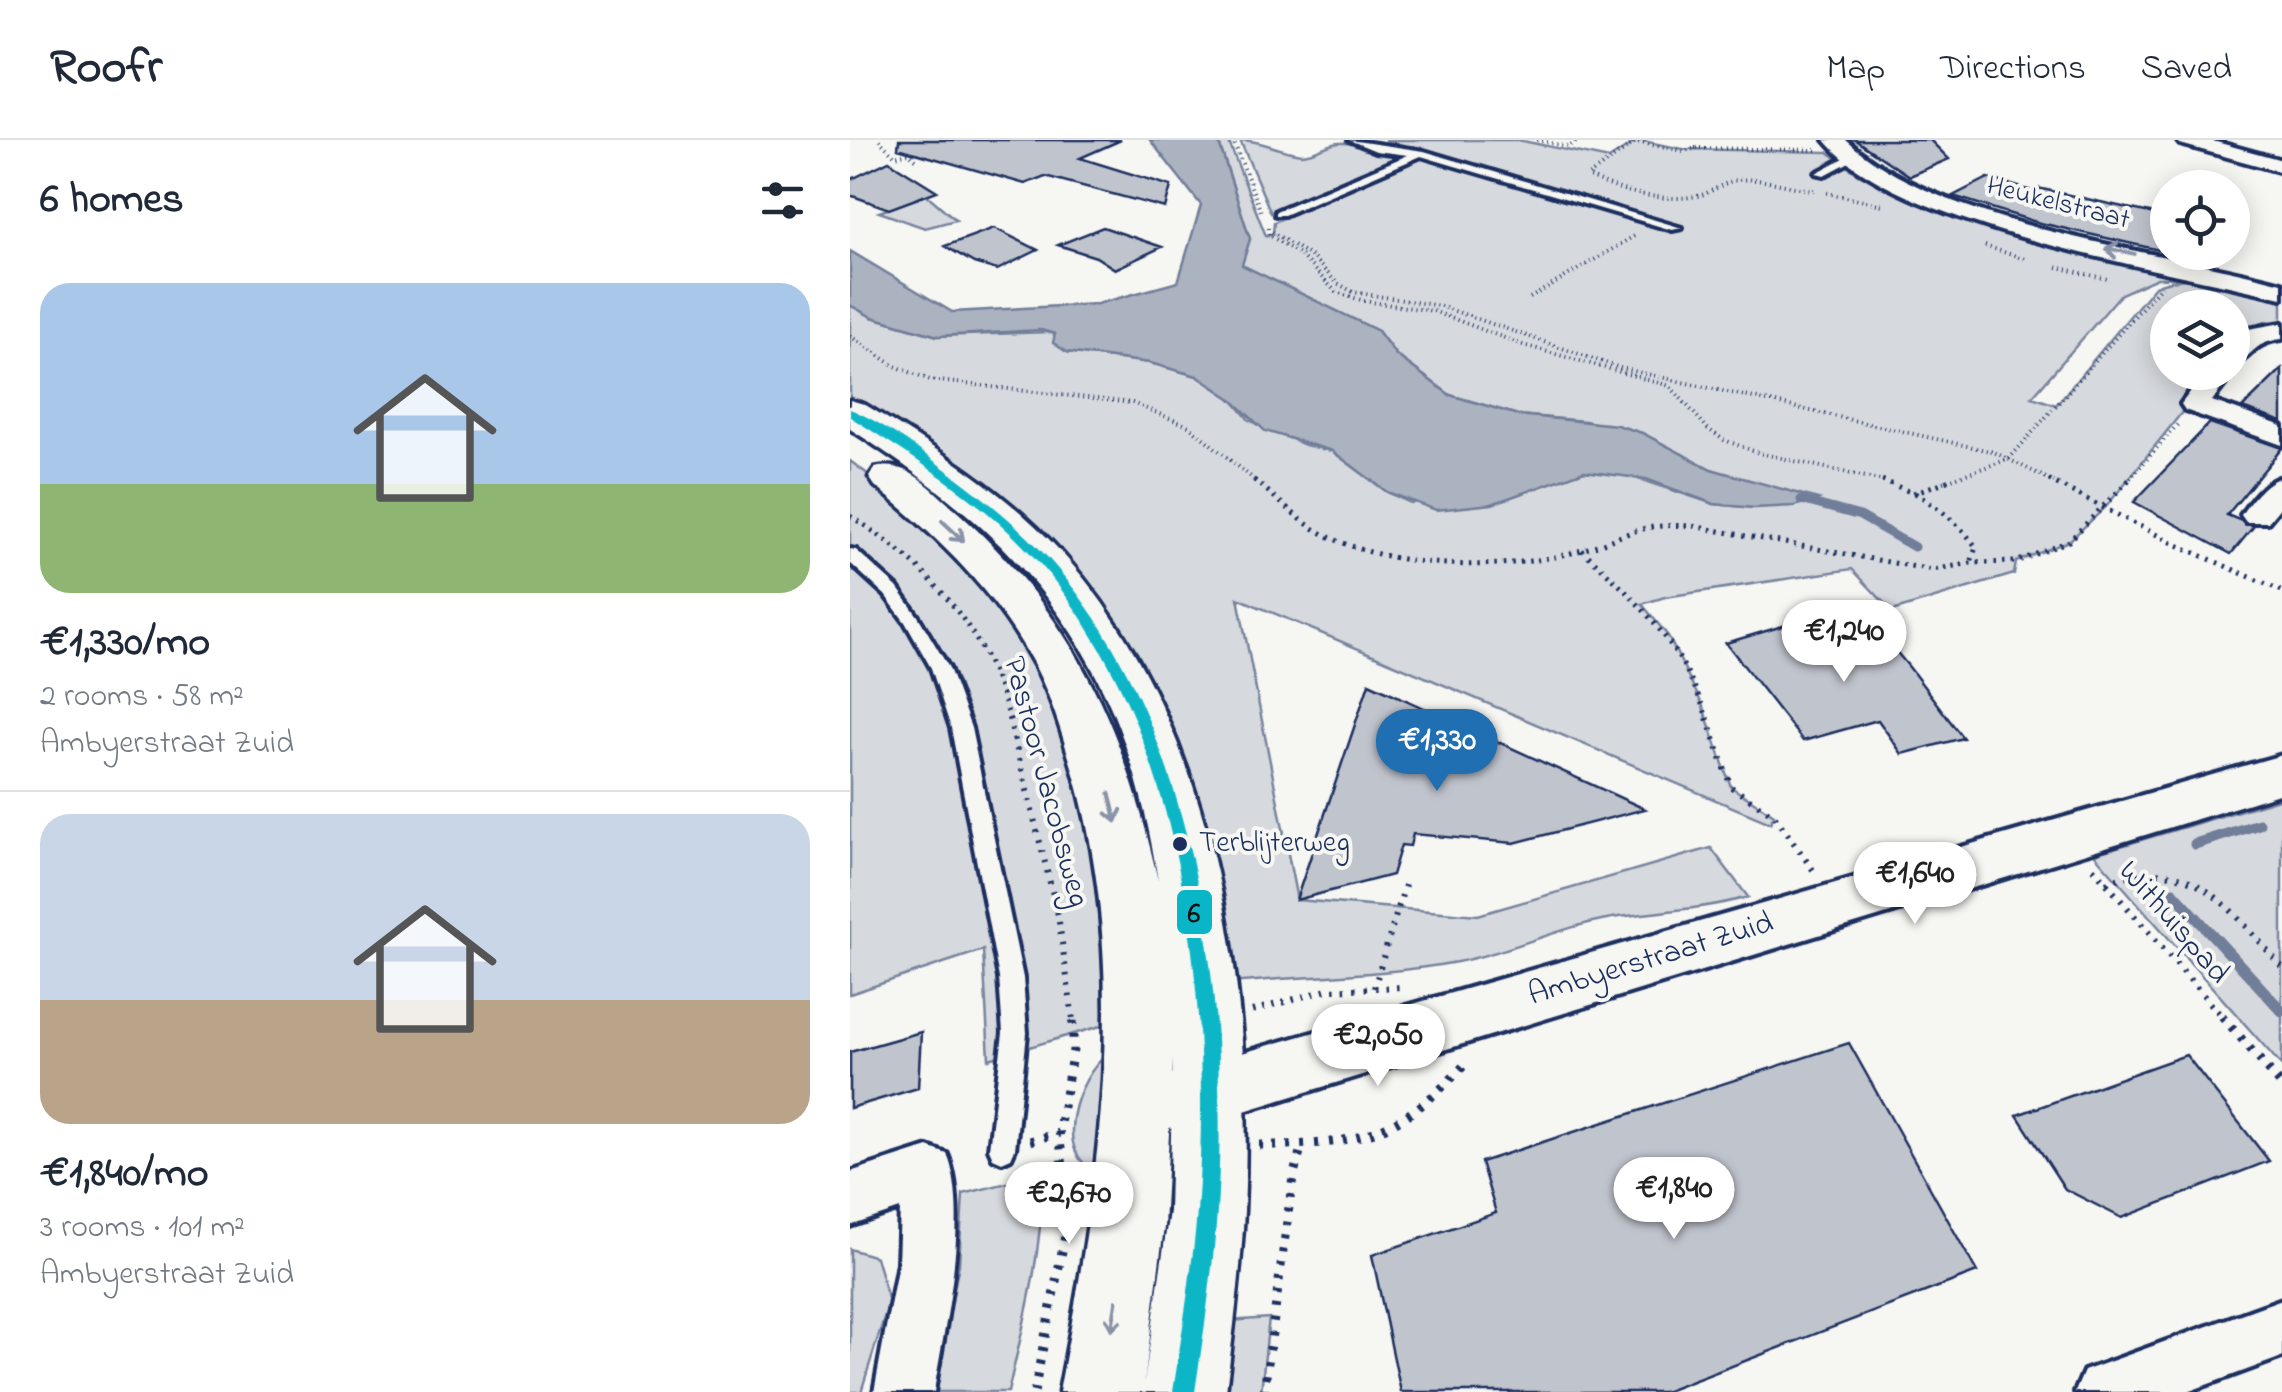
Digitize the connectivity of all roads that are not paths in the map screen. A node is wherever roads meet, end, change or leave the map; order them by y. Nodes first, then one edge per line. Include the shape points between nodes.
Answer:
1 (1354, 140) edge
2 (2187, 140) edge
3 (1842, 149) edge
4 (1420, 154) junction
5 (2282, 166) edge
6 (1821, 173) dead end
7 (1280, 213) dead end
8 (1676, 228) dead end
9 (2282, 291) edge
10 (2282, 331) edge
11 (2250, 337) edge
12 (2206, 390) edge
13 (850, 412) edge
14 (2282, 436) edge
15 (850, 448) edge
16 (2282, 486) edge
17 (2256, 515) dead end
18 (850, 554) edge
19 (2282, 774) edge
20 (1206, 1059) junction
21 (1137, 1078) junction
22 (1002, 1149) dead end
23 (850, 1199) edge
24 (2282, 1328) edge
25 (904, 1392) edge
26 (1101, 1392) edge
27 (1184, 1392) edge
28 (2105, 1392) edge

1 - 4 lane
2 - 5 street
3 - 6 lane
9 -> 3 street, Heukelstraat via 1982,218 1879,178
4 - 7 lane
4 - 8 lane
10 - 11 street
12 - 14 street via 2195,404
13 - 20 main road via 1011,529 1066,587 1102,641 1136,707 1164,787 1190,897
15 -> 21 main road via 929,508 991,568 1067,680 1098,755 1123,849 1136,948
16 - 17 street
18 - 22 lane via 912,620 940,668 961,728 1010,978 1014,1032
19 - 20 street, Ambyerstraat Zuid via 1523,998
20 - 21 street, Ambyerstraat Zuid
20 - 27 main road via 1207,1195
21 -> 26 main road via 1128,1215
23 - 25 street via 928,1173 926,1263
24 - 28 street

